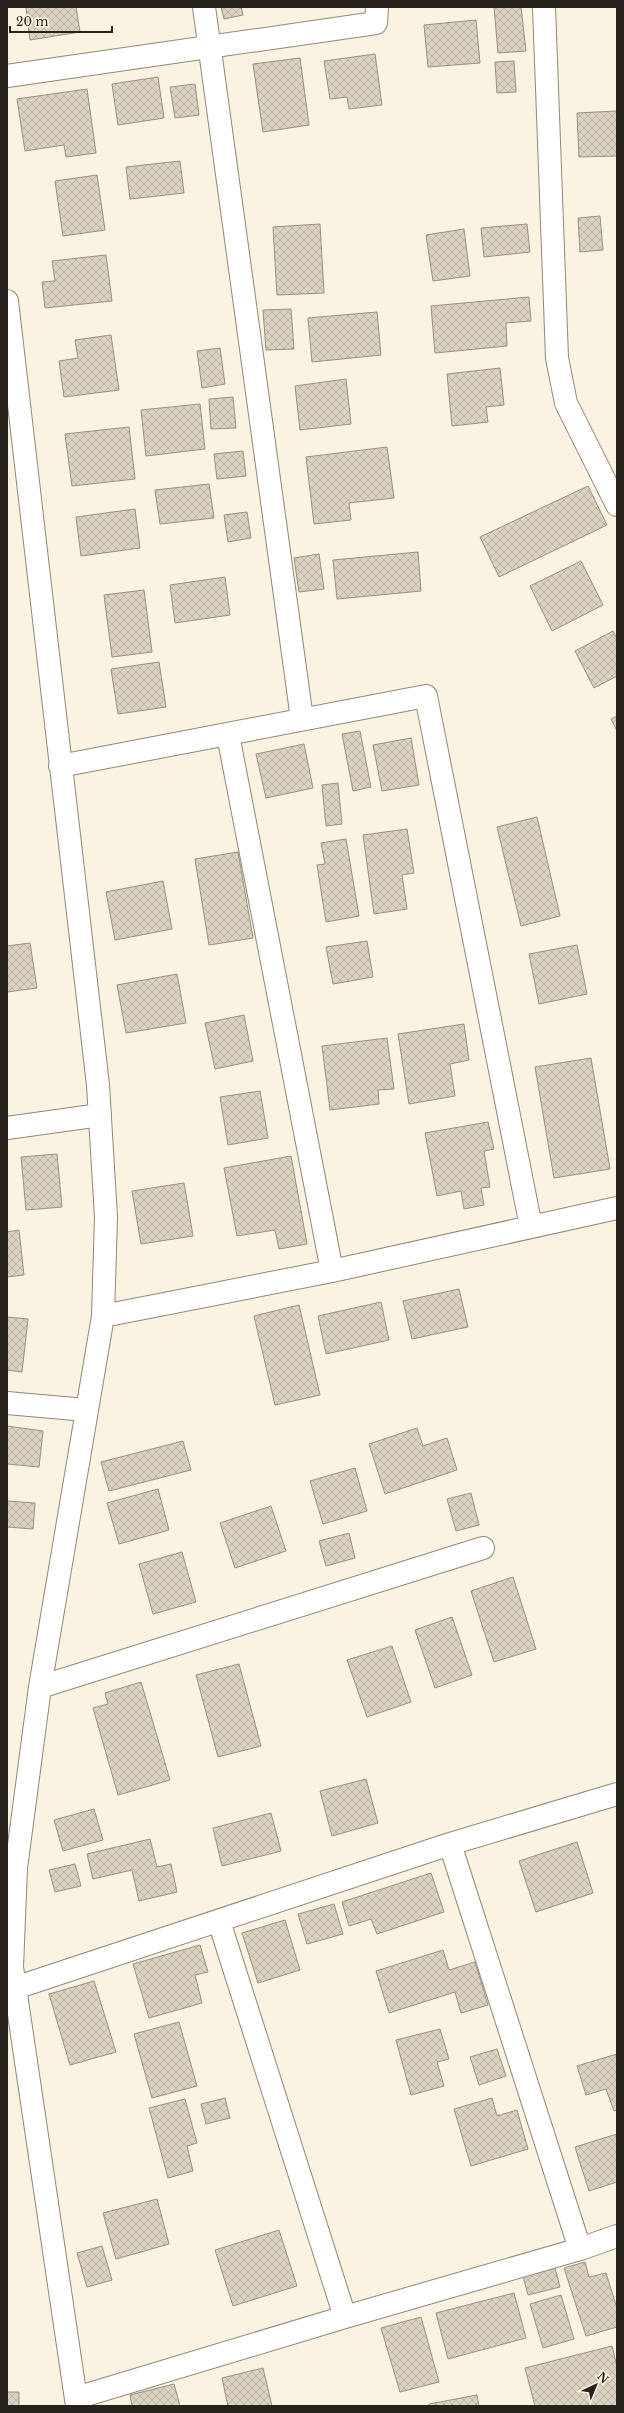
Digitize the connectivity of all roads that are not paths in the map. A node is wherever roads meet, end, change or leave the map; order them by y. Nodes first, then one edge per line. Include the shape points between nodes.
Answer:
1 (204, 7) edge
2 (377, 7) edge
3 (544, 7) edge
4 (211, 48) junction
5 (7, 76) edge
6 (7, 301) edge
7 (13, 411) edge
8 (617, 505) edge
9 (302, 719) junction
10 (228, 735) junction
11 (60, 766) junction
12 (100, 1115) junction
13 (7, 1128) edge
14 (617, 1208) edge
15 (531, 1227) junction
16 (332, 1271) junction
17 (103, 1316) junction
18 (7, 1403) edge
19 (86, 1410) junction
20 (483, 1548) dead end
21 (40, 1687) junction
22 (617, 1794) edge
23 (450, 1844) junction
24 (219, 1921) junction
25 (14, 1988) junction
26 (617, 2236) edge
27 (580, 2249) junction
28 (345, 2317) junction
29 (77, 2402) edge

1 - 4 street
2 - 4 street via 376,22
3 - 8 street via 557,358 566,403
4 - 5 street
4 - 9 street
6 - 7 street
7 - 11 street
9 - 10 street
9 - 15 street via 426,696
10 - 11 street
10 - 16 street
11 - 12 street
12 - 13 street
12 - 17 street via 106,1218
14 - 15 street
15 - 16 street
16 - 17 street
17 - 19 street
18 - 19 street
19 - 21 street
20 - 21 street
21 - 25 street via 16,1868 12,1967
22 - 23 street
23 - 24 street
23 - 27 street
24 - 25 street
24 - 28 street
25 - 29 street
26 - 27 street
27 - 28 street
28 - 29 street

